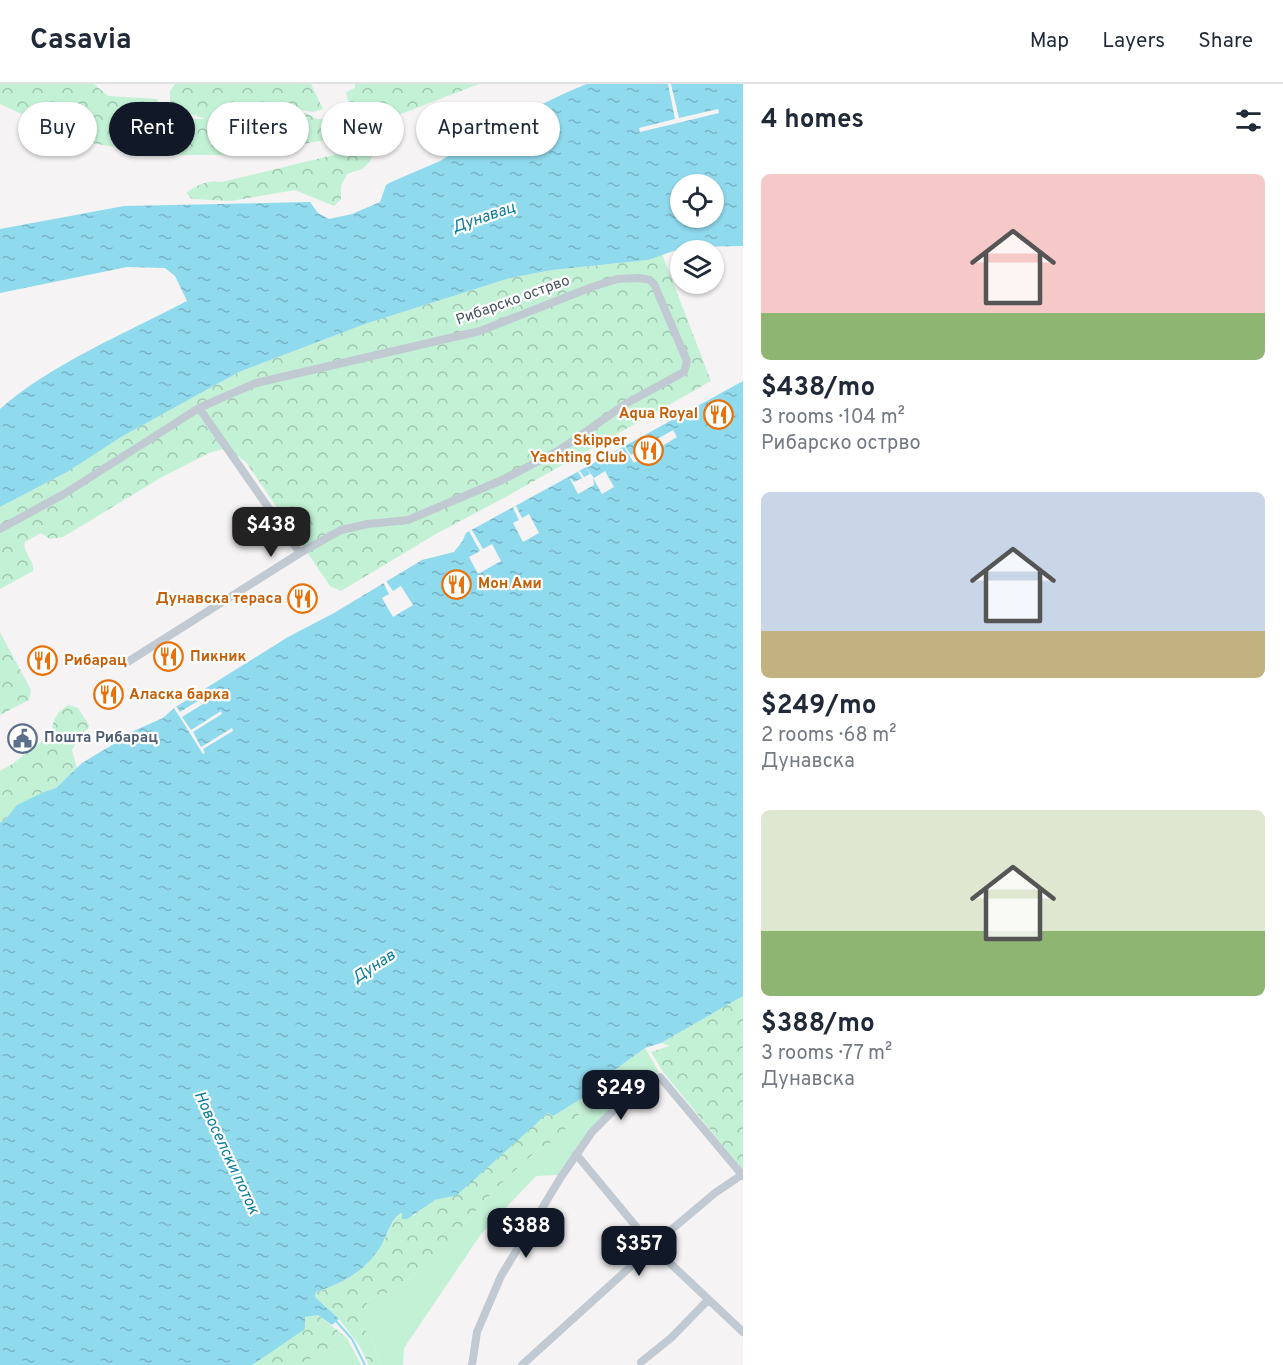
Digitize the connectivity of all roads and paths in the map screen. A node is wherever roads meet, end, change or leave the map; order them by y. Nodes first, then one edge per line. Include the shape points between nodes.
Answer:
1 (199, 408) junction
2 (0, 529) edge
3 (300, 553) junction
4 (126, 663) dead end
5 (576, 1154) junction
6 (743, 1175) edge
7 (653, 1247) junction
8 (708, 1300) junction
9 (743, 1332) edge
10 (641, 1362) dead end
11 (472, 1365) edge
12 (522, 1365) edge

1 - 2 street, Рибарско острво via 64,494
1 - 3 street
1 - 3 street, Рибарско острво via 256,383 480,331 617,279 639,278 654,284 687,361 681,375 635,399 558,451 502,480 408,520 341,530
3 - 4 street
5 - 6 street via 592,1132 641,1085 660,1077
5 - 7 street
5 - 11 street via 501,1276 477,1332
6 - 7 street
7 - 8 street
7 - 12 street
8 - 9 street
8 - 10 street

